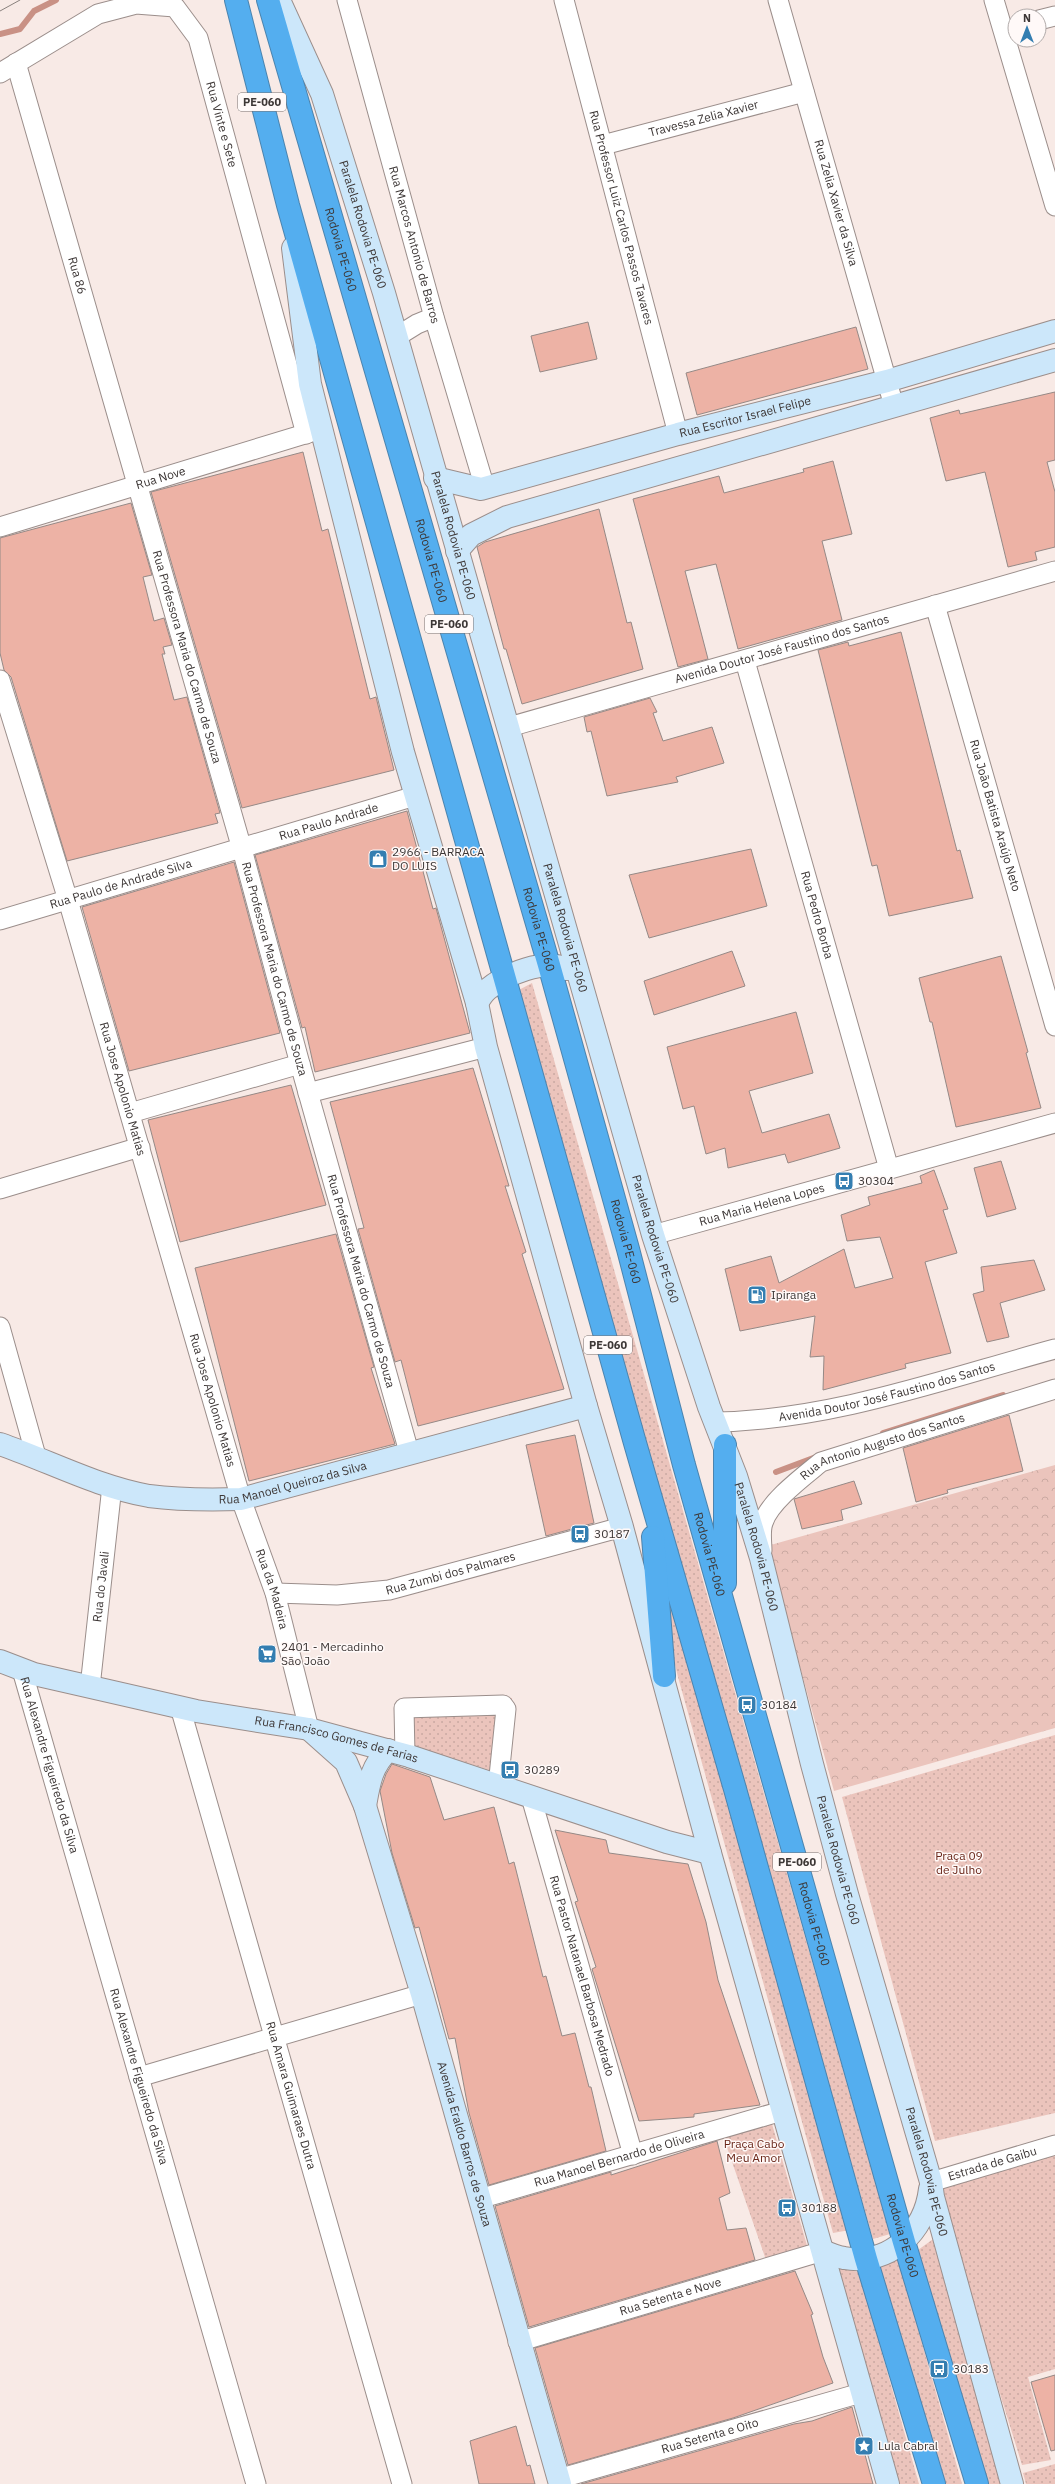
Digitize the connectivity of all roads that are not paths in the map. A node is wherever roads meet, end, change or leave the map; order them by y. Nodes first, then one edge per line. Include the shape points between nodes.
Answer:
1 (236, 0) edge
2 (268, 0) edge
3 (279, 0) edge
4 (347, 0) edge
5 (564, 0) edge
6 (778, 0) edge
7 (994, 0) edge
8 (1007, 26) edge
9 (1013, 48) edge
10 (16, 64) junction
11 (0, 73) edge
12 (804, 92) junction
13 (603, 145) junction
14 (288, 205) junction
15 (1055, 206) edge
16 (434, 318) junction
17 (1055, 331) edge
18 (396, 337) junction
19 (1055, 360) edge
20 (887, 381) junction
21 (894, 406) junction
22 (314, 432) junction
23 (678, 434) junction
24 (435, 478) junction
25 (138, 486) junction
26 (485, 488) junction
27 (0, 527) edge
28 (457, 551) junction
29 (1055, 571) edge
30 (935, 606) junction
31 (745, 661) junction
32 (0, 680) edge
33 (509, 727) junction
34 (415, 796) junction
35 (242, 849) junction
36 (68, 900) junction
37 (0, 920) edge
38 (550, 965) junction
39 (581, 976) junction
40 (506, 978) junction
41 (477, 1003) junction
42 (1055, 1026) edge
43 (486, 1047) junction
44 (300, 1064) junction
45 (308, 1093) junction
46 (130, 1113) junction
47 (1055, 1123) edge
48 (140, 1147) junction
49 (889, 1169) junction
50 (0, 1189) edge
51 (653, 1235) junction
52 (0, 1327) edge
53 (1055, 1349) edge
54 (1055, 1389) edge
55 (586, 1406) junction
56 (716, 1422) junction
57 (0, 1444) edge
58 (724, 1444) junction
59 (409, 1452) junction
60 (36, 1456) junction
61 (112, 1486) junction
62 (650, 1492) junction
63 (240, 1499) junction
64 (622, 1527) junction
65 (761, 1558) junction
66 (275, 1593) junction
67 (726, 1608) junction
68 (0, 1661) edge
69 (22, 1670) junction
70 (664, 1676) junction
71 (90, 1687) junction
72 (180, 1707) junction
73 (309, 1729) junction
74 (396, 1752) junction
75 (498, 1786) junction
76 (531, 1797) junction
77 (365, 1806) junction
78 (710, 1853) junction
79 (422, 1994) junction
80 (275, 2037) junction
81 (139, 2077) junction
82 (782, 2111) junction
83 (1055, 2145) edge
84 (634, 2155) junction
85 (931, 2182) junction
86 (479, 2198) junction
87 (904, 2242) junction
88 (823, 2251) junction
89 (866, 2258) junction
90 (518, 2342) junction
91 (861, 2393) junction
92 (559, 2481) edge
93 (256, 2484) edge
94 (402, 2484) edge
95 (888, 2484) edge
96 (934, 2484) edge
97 (977, 2484) edge
98 (1012, 2484) edge

1 - 14 highway, PE-060
2 - 38 highway, Rodovia PE-060 / PE-060
3 - 18 main road, Paralela Rodovia PE-060 / PE-060 via 322,94
4 - 16 street, Rua Marcos Antonio de Barros
5 - 13 street, Rua Professor Luiz Carlos Passos Tavares
6 - 12 street, Rua Zelia Xavier da Silva
7 - 8 street
9 - 15 street
10 - 11 street, Rua Vinte e Sete
10 - 22 street, Rua Vinte e Sete via 98,14 136,4 175,7 198,38
10 - 25 street, Rua 86
12 - 13 street, Travessa Zelia Xavier
12 - 20 street, Rua Zelia Xavier da Silva
13 - 23 street, Rua Professor Luiz Carlos Passos Tavares
14 - 22 main road, PE-060
14 - 40 highway, PE-060
16 - 18 street via 417,324
16 - 26 street, Rua Marcos Antonio de Barros
17 - 20 main road, Rua Escritor Israel Felipe
18 - 24 main road, Paralela Rodovia PE-060 / PE-060
19 - 21 main road
20 - 21 street, Rua Zelia Xavier da Silva
20 - 23 main road, Rua Escritor Israel Felipe
21 - 28 main road via 507,517 471,535
22 - 25 street, Rua Nove
22 - 34 main road, PE-060
23 - 26 main road, Rua Escritor Israel Felipe
24 - 26 main road, Rua Escritor Israel Felipe via 455,485
24 - 28 main road, Paralela Rodovia PE-060 / PE-060
25 - 27 street, Rua Nove
25 - 35 street, Rua Professora Maria do Carmo de Souza
28 - 33 main road, Paralela Rodovia PE-060 / PE-060
29 - 30 street, Avenida Doutor José Faustino dos Santos
30 - 31 street, Avenida Doutor José Faustino dos Santos
30 - 42 street, Rua João Batista Araújo Neto
31 - 33 street, Avenida Doutor José Faustino dos Santos
31 - 49 street, Rua Pedro Borba
32 - 36 street, Rua Jose Apolonio Matias
33 - 39 main road, Paralela Rodovia PE-060 / PE-060
34 - 35 street, Rua Paulo Andrade
34 - 41 main road, PE-060
35 - 36 street, Rua Paulo de Andrade Silva
35 - 44 street, Rua Professora Maria do Carmo de Souza
36 - 37 street, Rua Paulo de Andrade Silva
36 - 46 street, Rua Jose Apolonio Matias
38 - 39 main road via 565,968
38 - 40 main road
38 - 67 highway, Rodovia PE-060 / PE-060 via 628,1248 684,1465
39 - 51 main road, Paralela Rodovia PE-060 / PE-060
40 - 41 main road via 487,989
40 - 62 highway, PE-060
41 - 43 main road, PE-060
43 - 45 street
43 - 55 main road, PE-060
44 - 45 street, Rua Professora Maria do Carmo de Souza
44 - 46 street
45 - 59 street, Rua Professora Maria do Carmo de Souza
46 - 48 street, Rua Jose Apolonio Matias
47 - 49 street, Rua Maria Helena Lopes
48 - 50 street
48 - 63 street, Rua Jose Apolonio Matias
49 - 51 street, Rua Maria Helena Lopes
51 - 56 main road, Paralela Rodovia PE-060 / PE-060
52 - 60 street
53 - 56 street, Avenida Doutor José Faustino dos Santos via 834,1410 738,1422
54 - 65 street, Rua Antonio Augusto dos Santos via 821,1462 778,1500 762,1523
55 - 59 main road, Rua Manoel Queiroz da Silva
55 - 64 main road, PE-060
56 - 58 main road, Paralela Rodovia PE-060 / PE-060
57 - 60 main road, Rua Manoel Queiroz da Silva
58 - 65 main road, Paralela Rodovia PE-060 / PE-060
58 - 67 highway
59 - 63 main road, Rua Manoel Queiroz da Silva
60 - 61 main road, Rua Manoel Queiroz da Silva
61 - 63 main road, Rua Manoel Queiroz da Silva via 149,1496 198,1500
61 - 71 street, Rua do Javali
62 - 70 highway
62 - 89 highway, PE-060
63 - 66 street, Rua da Madeira
64 - 66 street, Rua Zumbi dos Palmares via 389,1590 337,1595
64 - 70 main road, PE-060
65 - 85 main road, Paralela Rodovia PE-060 / PE-060 via 845,1886
66 - 73 street, Rua da Madeira
67 - 87 highway, Rodovia PE-060 / PE-060
68 - 69 main road, Rua Francisco Gomes de Farias
69 - 71 main road, Rua Francisco Gomes de Farias
69 - 81 street, Rua Alexandre Figueiredo da Silva
70 - 78 main road, PE-060
71 - 72 main road, Rua Francisco Gomes de Farias
72 - 73 main road, Rua Francisco Gomes de Farias
72 - 80 street, Rua Amara Guimaraes Dutra
73 - 74 main road, Rua Francisco Gomes de Farias
73 - 77 main road, Avenida Eraldo Barros de Souza via 346,1762
74 - 75 main road, Rua Francisco Gomes de Farias
74 - 75 street via 404,1708 501,1705 505,1707
74 - 77 main road, Avenida Eraldo Barros de Souza via 378,1760 370,1776
75 - 76 main road, Rua Francisco Gomes de Farias
76 - 78 main road, Rua Francisco Gomes de Farias via 667,1842
76 - 84 street, Rua Pastor Natanael Barbosa Medrado
77 - 79 main road, Avenida Eraldo Barros de Souza
78 - 82 main road, PE-060
79 - 80 street
79 - 86 main road, Avenida Eraldo Barros de Souza
80 - 81 street
80 - 94 street, Rua Amara Guimaraes Dutra
81 - 93 street, Rua Alexandre Figueiredo da Silva
82 - 84 street, Rua Manoel Bernardo de Oliveira
82 - 88 main road, PE-060
83 - 85 street, Estrada de Gaibu
84 - 86 street, Rua Manoel Bernardo de Oliveira
85 - 87 main road via 928,2205 919,2225
85 - 98 main road, Paralela Rodovia PE-060 / PE-060 via 932,2197
86 - 90 main road, Avenida Eraldo Barros de Souza
87 - 89 main road via 880,2256
87 - 97 highway, Rodovia PE-060 / PE-060
88 - 89 main road via 844,2258
88 - 90 street, Rua Setenta e Nove
88 - 91 main road, PE-060
89 - 96 highway, PE-060
90 - 92 main road, Avenida Eraldo Barros de Souza
91 - 92 street, Rua Setenta e Oito
91 - 95 main road, PE-060

